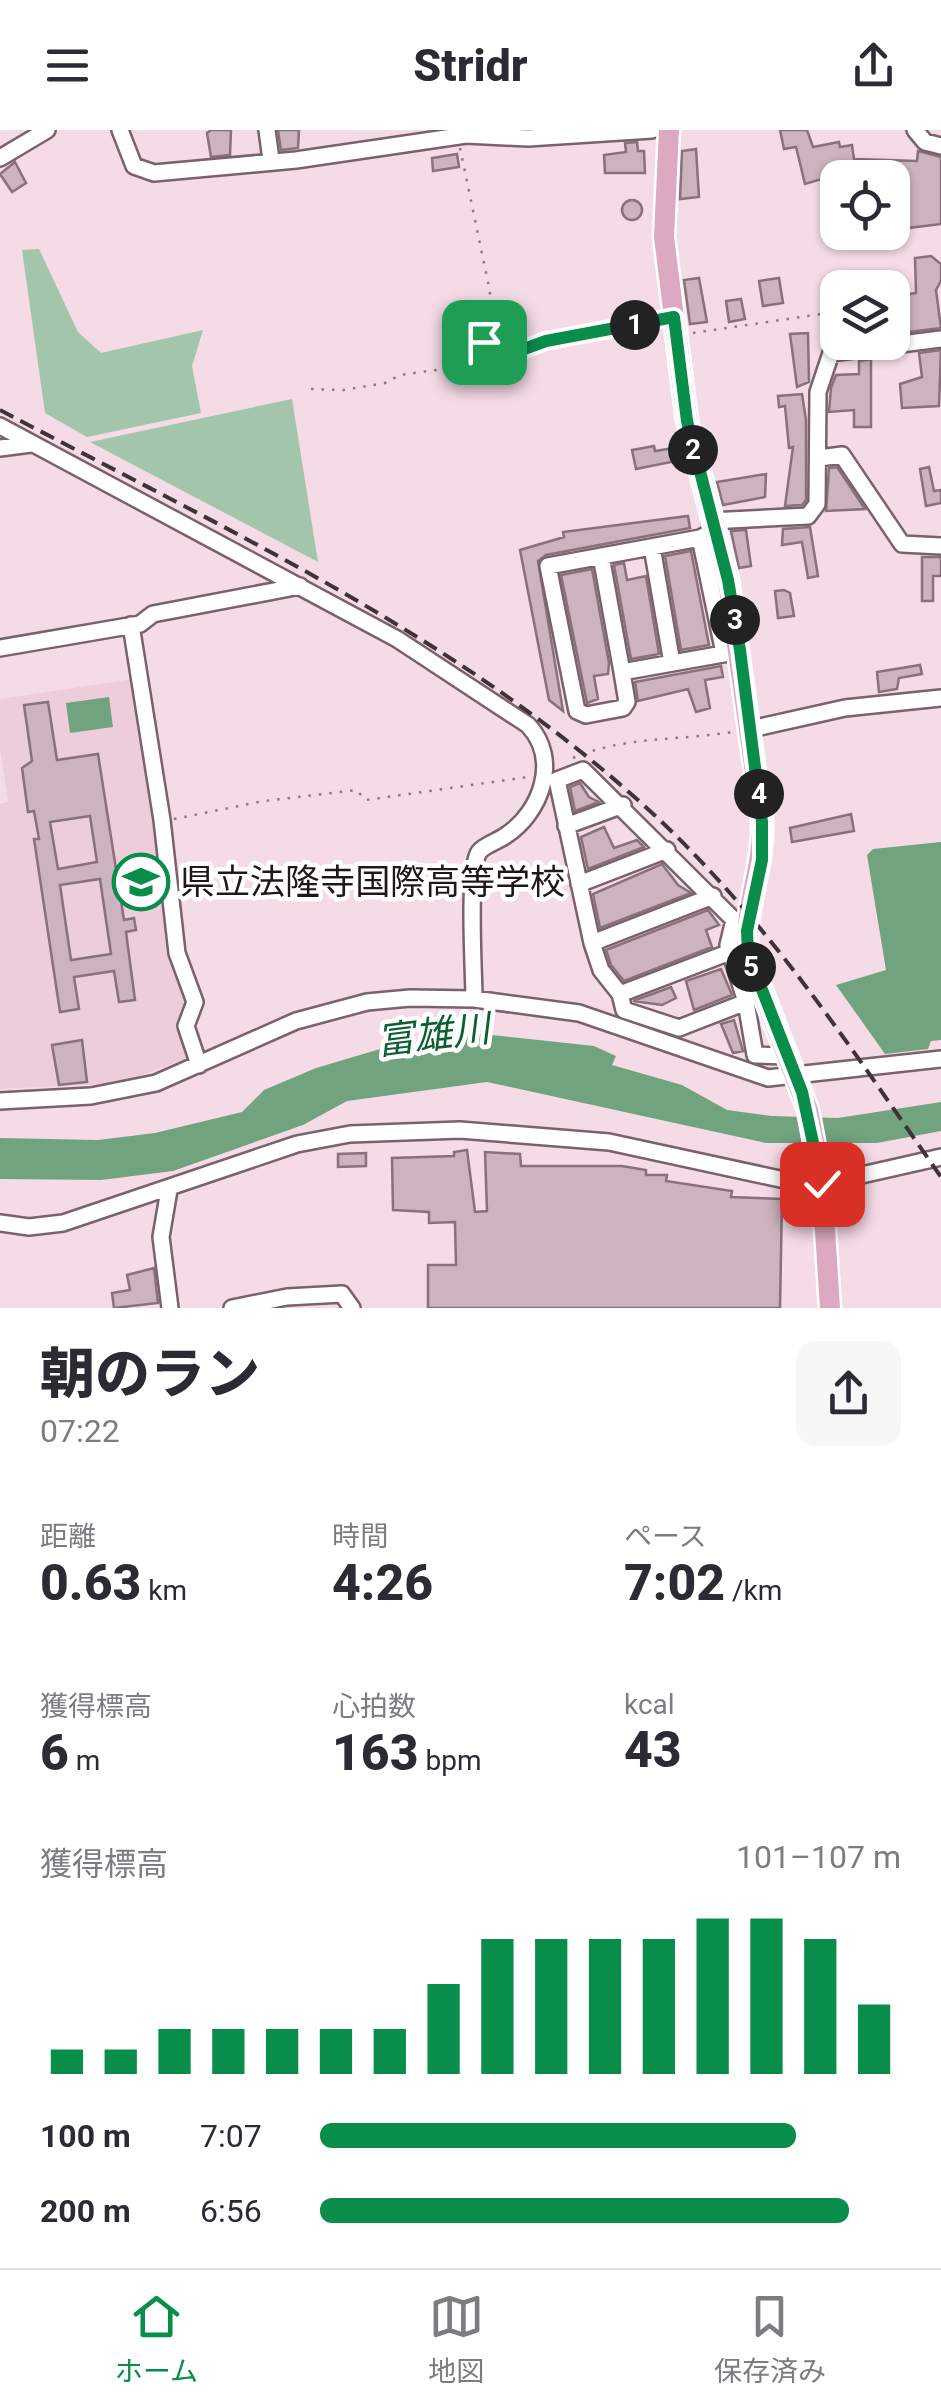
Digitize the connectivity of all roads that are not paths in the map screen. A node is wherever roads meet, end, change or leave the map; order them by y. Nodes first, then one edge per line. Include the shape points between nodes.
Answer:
1 (47, 130) edge
2 (120, 130) edge
3 (266, 130) edge
4 (652, 130) edge
5 (670, 130) edge
6 (915, 130) edge
7 (941, 146) edge
8 (0, 158) edge
9 (271, 160) junction
10 (941, 338) edge
11 (0, 426) edge
12 (34, 444) junction
13 (0, 448) edge
14 (819, 458) junction
15 (708, 530) junction
16 (941, 546) edge
17 (652, 547) junction
18 (602, 556) junction
19 (300, 586) junction
20 (131, 625) junction
21 (0, 648) edge
22 (732, 652) junction
23 (672, 663) junction
24 (622, 672) junction
25 (941, 698) edge
26 (751, 729) junction
27 (623, 806) junction
28 (566, 826) junction
29 (667, 850) junction
30 (579, 884) junction
31 (713, 896) junction
32 (592, 943) junction
33 (730, 952) junction
34 (620, 994) junction
35 (474, 999) junction
36 (746, 1002) junction
37 (788, 1056) junction
38 (941, 1058) edge
39 (199, 1065) junction
40 (800, 1084) junction
41 (0, 1101) edge
42 (941, 1157) edge
43 (822, 1180) junction
44 (170, 1190) junction
45 (0, 1223) edge
46 (170, 1308) edge
47 (232, 1308) edge
48 (352, 1308) edge
49 (830, 1308) edge

1 - 8 street
2 - 9 street via 141,172
3 - 9 street
4 - 9 street via 458,136
5 - 15 main road via 664,237
6 - 7 street
10 - 14 street via 831,353 818,392
11 - 12 street
12 - 13 street
12 - 19 street
14 - 15 street via 817,504 808,516
14 - 16 street via 842,455 902,544
15 - 17 street
15 - 22 main road
17 - 18 street
17 - 23 street
18 - 24 street
18 - 24 street via 548,566 576,710 586,716 623,708
19 - 20 street via 153,614
19 - 35 street via 397,639 528,725 547,752 528,818 480,851 474,872
20 - 21 street
20 - 39 street via 177,953 194,1002 186,1026
22 - 23 street
22 - 26 main road
23 - 24 street
25 - 26 street via 845,708
26 - 37 main road via 763,839 746,941 756,983
27 - 28 street
27 - 28 street via 583,770 556,780
27 - 29 street
28 - 30 street
29 - 30 street
29 - 31 street
30 - 32 street
31 - 32 street
31 - 33 street via 734,920
32 - 34 street via 600,970
33 - 34 street
33 - 36 street
34 - 36 street via 624,1010 679,1028
35 - 39 street via 410,998 326,1011 262,1032
35 - 40 street via 579,1014 751,1076
36 - 37 street via 755,1055
37 - 40 main road
38 - 40 street
39 - 41 street via 126,1091
40 - 43 main road
42 - 43 street
43 - 44 street via 634,1146 460,1130 322,1138
43 - 49 main road
44 - 45 street via 63,1223
44 - 46 street via 162,1238
47 - 48 street via 342,1294

